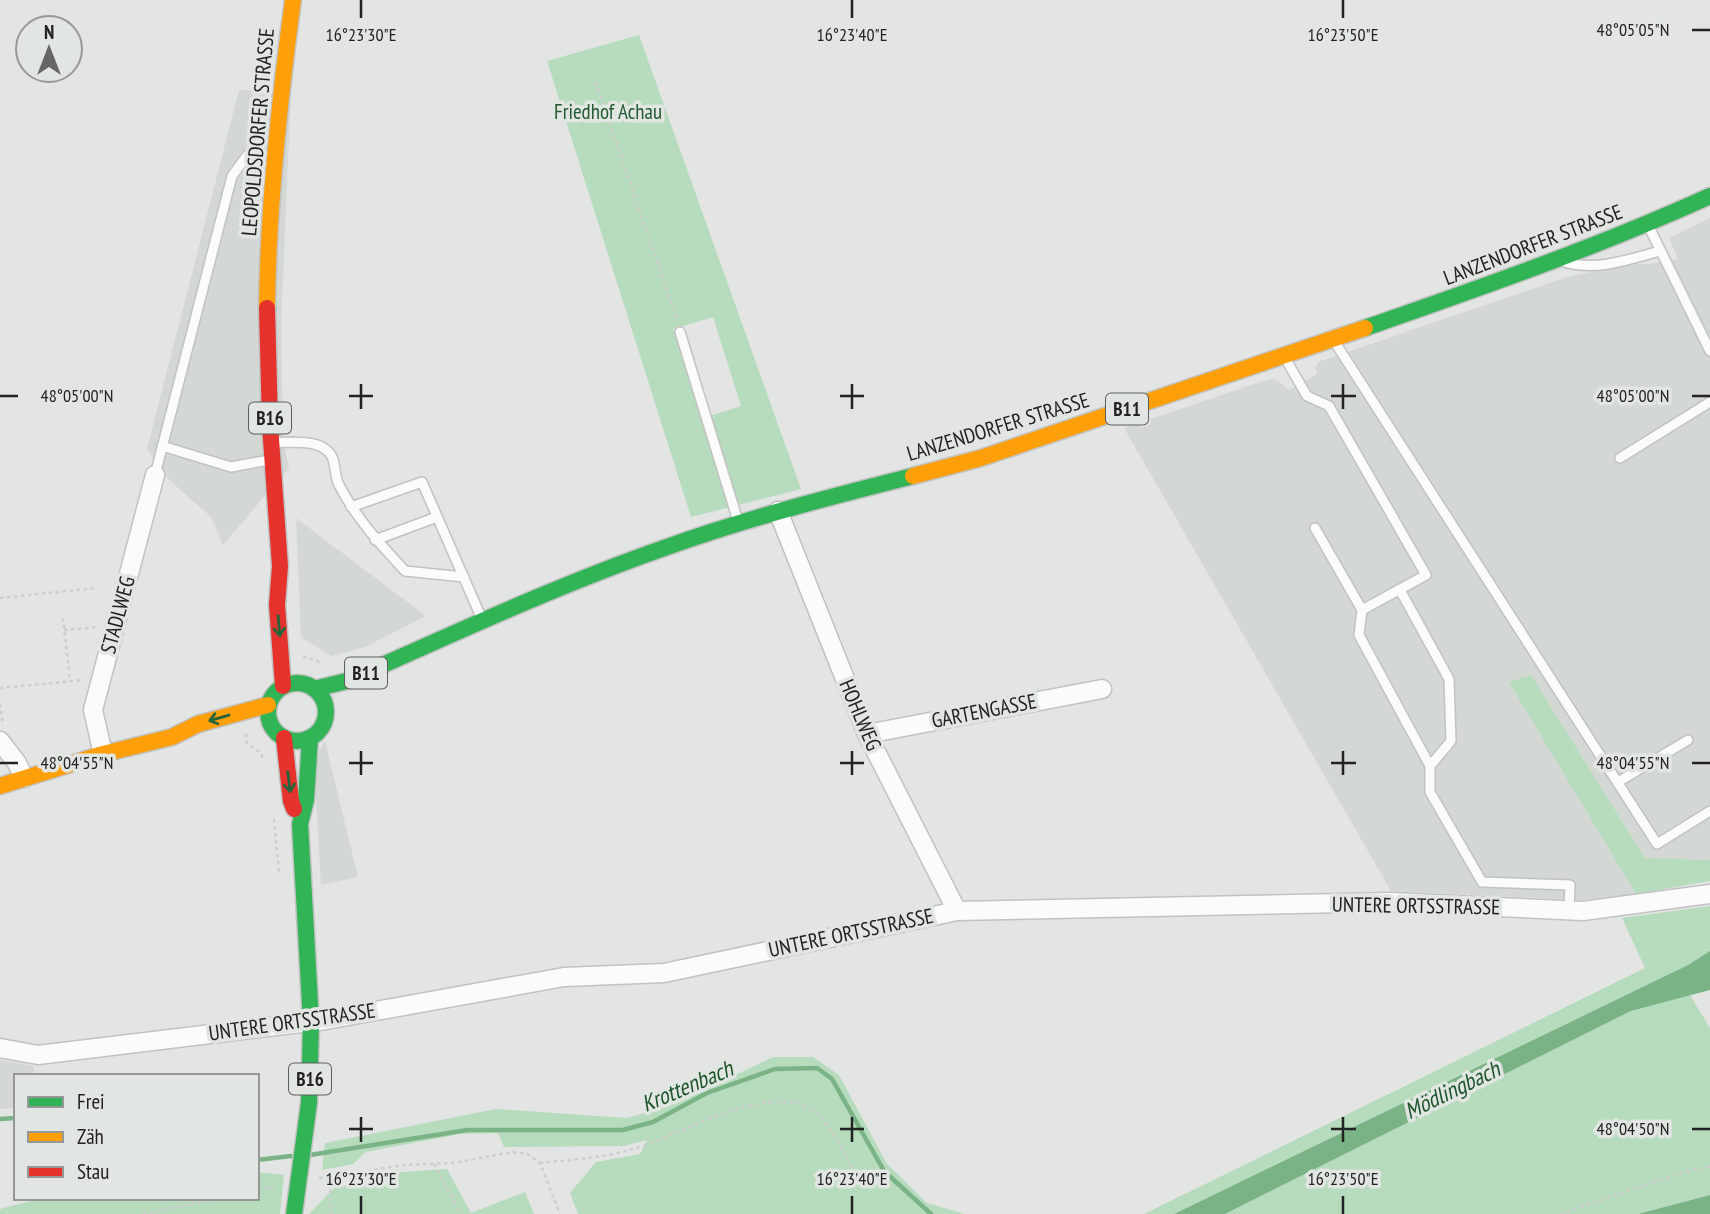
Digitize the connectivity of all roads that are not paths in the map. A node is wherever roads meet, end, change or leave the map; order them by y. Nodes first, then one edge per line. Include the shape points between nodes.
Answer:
1 (293, 0) edge
2 (249, 153) dead end
3 (1710, 196) edge
4 (1648, 224) junction
5 (1660, 251) junction
6 (1555, 260) junction
7 (680, 332) road end
8 (1333, 339) junction
9 (1710, 351) edge
10 (1284, 356) junction
11 (1710, 401) edge
12 (271, 442) junction
13 (162, 446) junction
14 (1620, 458) dead end
15 (272, 460) junction
16 (155, 475) joint
17 (351, 507) junction
18 (778, 512) junction
19 (437, 517) junction
20 (738, 523) junction
21 (1315, 528) dead end
22 (375, 540) junction
23 (280, 566) junction
24 (464, 577) junction
25 (1400, 590) junction
26 (1362, 610) junction
27 (483, 622) junction
28 (296, 644) dead end
29 (417, 652) junction
30 (301, 666) dead end
31 (283, 686) junction
32 (311, 687) junction
33 (1102, 689) dead end
34 (268, 705) junction
35 (326, 712) junction
36 (278, 734) junction
37 (867, 734) junction
38 (172, 737) junction
39 (310, 738) junction
40 (1688, 740) dead end
41 (0, 741) edge
42 (103, 754) junction
43 (1430, 766) junction
44 (24, 778) junction
45 (1618, 782) junction
46 (0, 786) edge
47 (1710, 811) edge
48 (300, 824) junction
49 (1710, 894) edge
50 (1569, 910) junction
51 (957, 911) junction
52 (311, 1022) junction
53 (0, 1048) edge
54 (294, 1214) edge

1 - 12 main road, LEOPOLDSDORFER STRASSE / B16 via 277,119 268,269
2 - 13 lane via 232,176
3 - 4 main road, LANZENDORFER STRASSE / B11
4 - 5 lane
4 - 6 main road, LANZENDORFER STRASSE / B11
5 - 6 lane via 1583,267
5 - 9 lane
6 - 8 main road, LANZENDORFER STRASSE / B11
7 - 20 lane
8 - 10 main road, LANZENDORFER STRASSE / B11
8 - 45 lane
10 - 18 main road, LANZENDORFER STRASSE / B11 via 981,458
10 - 25 lane via 1307,396 1329,406 1426,575
11 - 14 lane
12 - 15 main road, B16
12 - 17 lane via 323,447 334,458 337,481
13 - 15 lane via 230,467
13 - 16 lane
15 - 23 main road, B16
16 - 42 street, STADLWEG via 93,710
17 - 19 lane via 422,482
17 - 22 lane
18 - 20 main road, LANZENDORFER STRASSE / B11
18 - 37 street, HOHLWEG
19 - 22 lane
19 - 24 lane
20 - 27 main road, LANZENDORFER STRASSE / B11 via 563,586
21 - 26 lane
22 - 24 lane via 405,571
23 - 28 main road, B16 via 292,607
23 -> 31 main road, B16 via 277,605
24 - 27 lane
25 - 26 lane
25 - 43 lane via 1449,678 1451,741
26 - 43 lane via 1359,635
27 - 29 main road, LANZENDORFER STRASSE / B11
29 - 32 main road, B11 via 347,681
29 - 35 main road, B11 via 397,671
30 - 32 main road
31 - 32 main road, B11
31 - 34 main road
32 - 35 main road, B11 via 322,696
33 - 37 street, GARTENGASSE
34 - 36 main road
34 -> 38 main road via 198,724
35 - 39 main road, B11 via 322,728
36 - 38 main road via 239,730
36 - 39 main road via 297,742
36 -> 48 main road, B16 via 291,802
37 - 51 street, HOHLWEG
38 - 42 main road
39 - 48 main road, B16
40 - 45 lane
41 - 44 street
42 - 44 main road
43 - 50 lane via 1430,792 1482,883 1570,885
44 - 46 main road
45 - 47 lane via 1657,844
48 - 52 main road, B16
49 - 50 street, UNTERE ORTSSTRASSE
50 - 51 street, UNTERE ORTSSTRASSE via 1391,902
51 - 52 street, UNTERE ORTSSTRASSE via 664,973 564,977
52 - 53 street, UNTERE ORTSSTRASSE via 38,1055
52 - 54 main road, B16 via 309,1103

